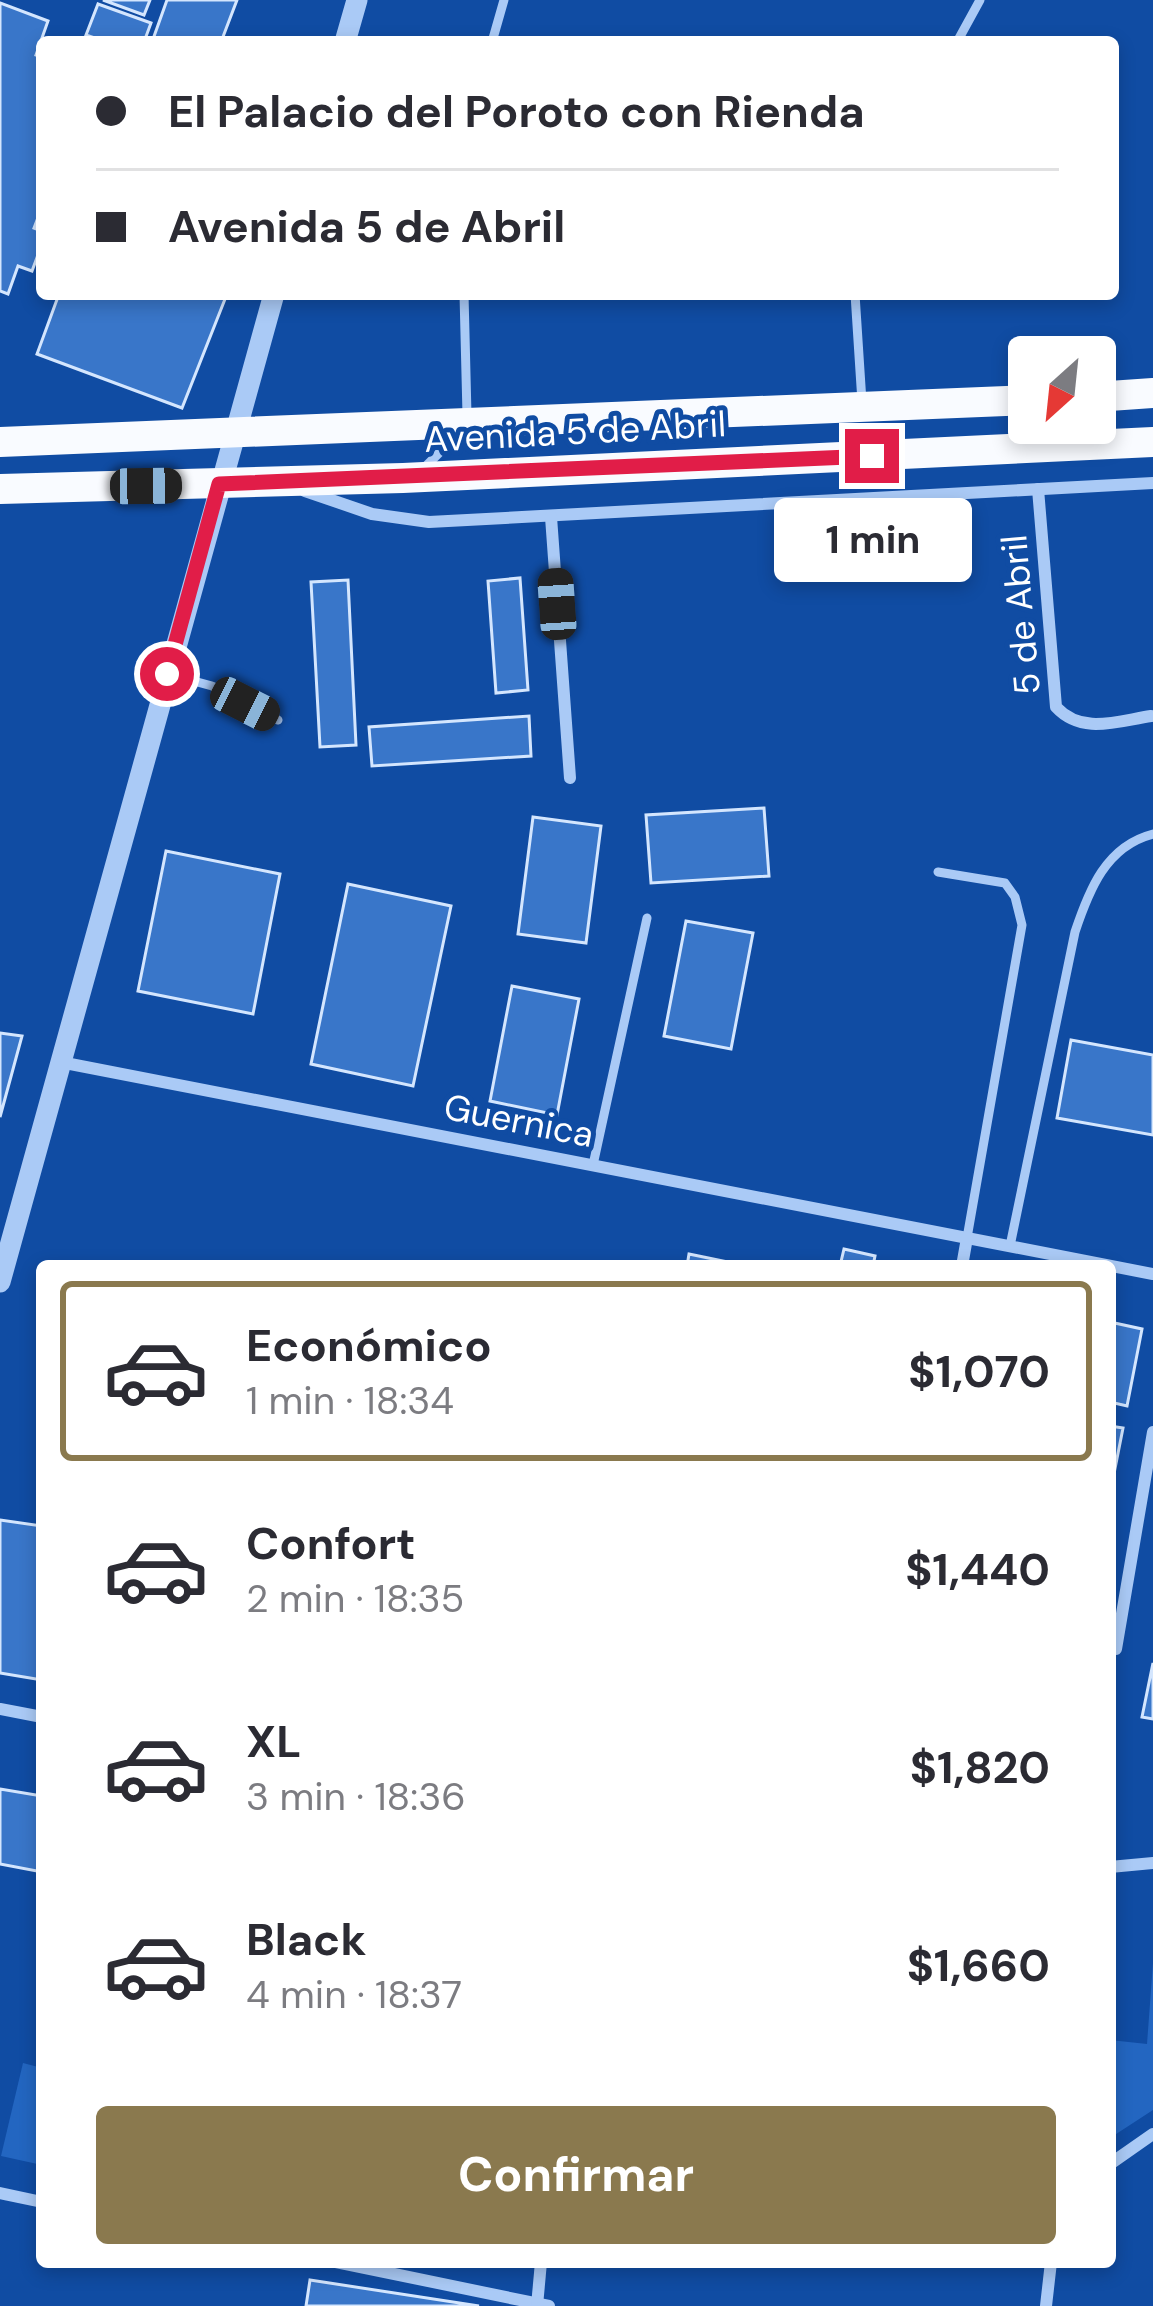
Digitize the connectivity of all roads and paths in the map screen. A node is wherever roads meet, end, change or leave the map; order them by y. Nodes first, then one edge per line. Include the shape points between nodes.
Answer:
1 (357, 0) edge
2 (504, 0) edge
3 (980, 0) edge
4 (347, 36) edge
5 (494, 36) edge
6 (960, 36) edge
7 (272, 300) edge
8 (464, 300) edge
9 (855, 300) edge
10 (1153, 393) edge
11 (1116, 396) edge
12 (1008, 401) edge
13 (862, 406) junction
14 (467, 422) junction
15 (233, 434) junction
16 (0, 442) edge
17 (1153, 442) edge
18 (404, 478) junction
19 (275, 482) junction
20 (219, 484) junction
21 (1153, 484) edge
22 (0, 489) edge
23 (1038, 489) junction
24 (550, 517) junction
25 (167, 674) junction
26 (1151, 716) edge
27 (278, 721) dead end
28 (569, 778) dead end
29 (1153, 834) edge
30 (938, 872) dead end
31 (647, 918) dead end
32 (59, 1061) junction
33 (593, 1165) junction
34 (967, 1238) junction
35 (1010, 1246) junction
36 (963, 1260) edge
37 (1082, 1260) edge
38 (1116, 1267) edge
39 (1153, 1274) edge
40 (0, 1282) edge
41 (1153, 1432) edge
42 (1116, 1649) dead end
43 (0, 1709) edge
44 (36, 1716) edge
45 (1153, 1862) edge
46 (1116, 1866) edge
47 (1153, 2134) edge
48 (1116, 2160) edge
49 (0, 2193) edge
50 (36, 2201) edge
51 (365, 2268) edge
52 (541, 2268) edge
53 (1050, 2268) edge
54 (541, 2305) edge
55 (1046, 2306) edge

1 - 4 street
2 - 5 lane
3 - 6 lane
7 - 15 street
8 - 14 lane
9 - 13 lane
10 - 11 main road
12 - 13 main road, Avenida 5 de Abril
13 - 14 main road, Avenida 5 de Abril
14 - 15 main road, Avenida 5 de Abril
14 - 18 lane via 428,466
15 - 16 main road, Avenida 5 de Abril
15 - 20 street
17 - 18 main road, Avenida 5 de Abril
18 - 19 main road, Avenida 5 de Abril
19 - 20 main road, Avenida 5 de Abril
19 - 24 street, 5 de Abril via 397,518
20 - 22 main road, Avenida 5 de Abril
20 - 25 street
21 - 23 street, 5 de Abril
23 - 24 street, 5 de Abril
23 - 26 street, 5 de Abril via 1056,707 1088,725
24 - 28 street
25 - 27 lane via 212,686
25 - 32 street
29 - 35 lane via 1112,857 1090,887
30 - 34 lane via 1005,883 1022,925
31 - 33 lane
32 - 33 street, Guernica
32 - 40 street
33 - 34 street, Guernica
34 - 35 street, Guernica
34 - 36 street
35 - 37 street, Guernica
38 - 39 street, Guernica
41 - 42 street
43 - 44 street
45 - 46 street
47 - 48 street
49 - 50 street
51 - 54 street
52 - 54 street
53 - 55 street

